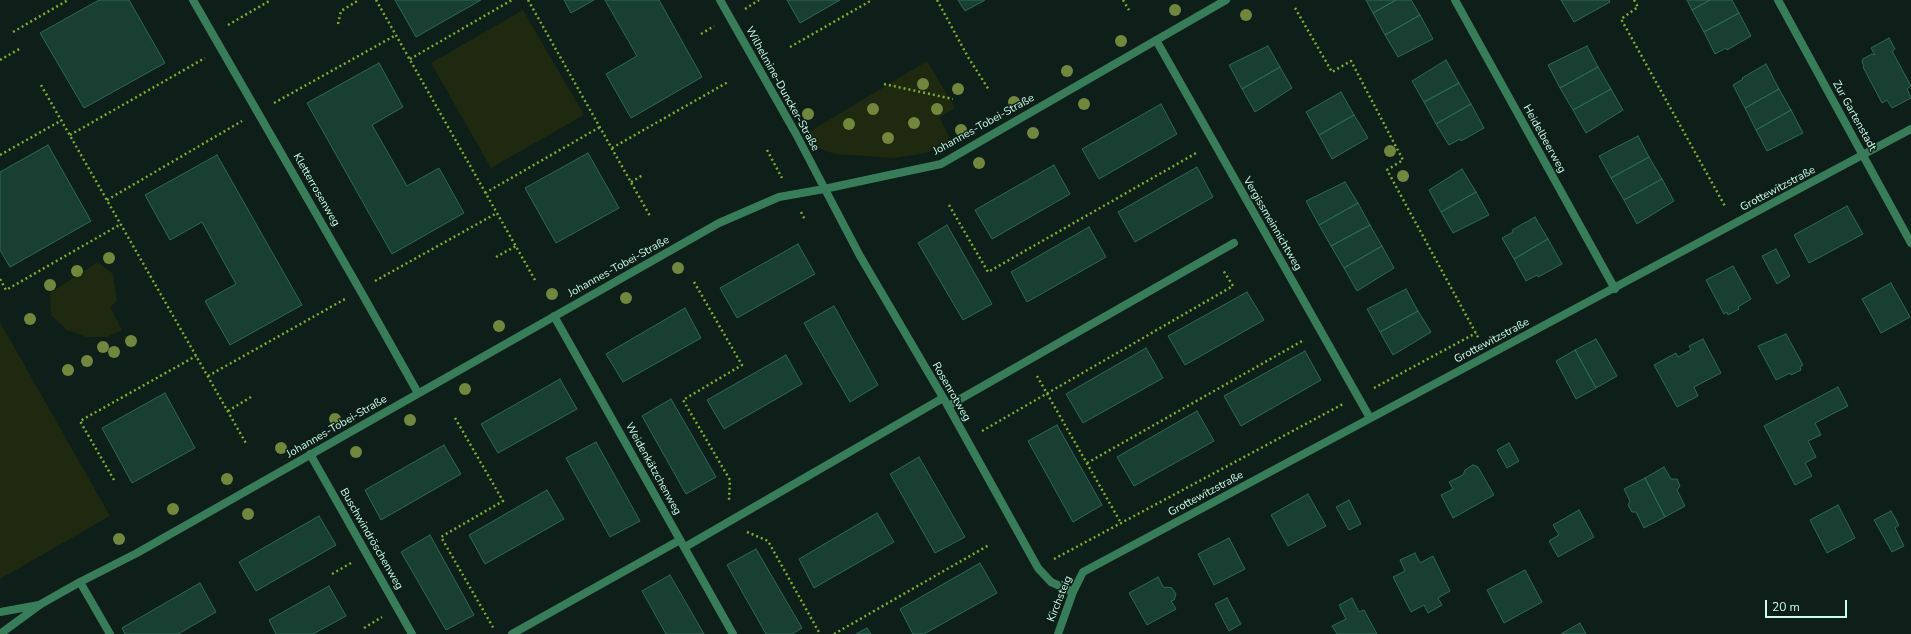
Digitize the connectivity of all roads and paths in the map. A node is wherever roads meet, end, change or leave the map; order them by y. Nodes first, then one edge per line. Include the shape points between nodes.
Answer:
1 (68, 0) edge
2 (193, 0) edge
3 (271, 0) edge
4 (359, 0) edge
5 (376, 0) edge
6 (512, 0) edge
7 (528, 0) edge
8 (720, 0) edge
9 (872, 0) edge
10 (937, 0) edge
11 (1123, 0) edge
12 (1226, 0) edge
13 (1455, 0) edge
14 (1634, 0) edge
15 (1778, 0) edge
16 (1296, 8) dead end
17 (1129, 10) dead end
18 (338, 24) dead end
19 (12, 32) dead end
20 (212, 34) junction
21 (1156, 40) junction
22 (790, 47) dead end
23 (21, 48) dead end
24 (221, 49) junction
25 (410, 59) junction
26 (0, 60) edge
27 (728, 82) dead end
28 (884, 84) dead end
29 (41, 85) dead end
30 (989, 90) dead end
31 (953, 100) dead end
32 (62, 120) junction
33 (600, 127) junction
34 (1911, 129) edge
35 (70, 134) junction
36 (1214, 143) junction
37 (612, 148) junction
38 (0, 155) edge
39 (1863, 155) junction
40 (643, 175) dead end
41 (631, 182) junction
42 (824, 189) junction
43 (486, 193) junction
44 (1717, 193) dead end
45 (949, 205) dead end
46 (650, 216) dead end
47 (121, 224) junction
48 (1234, 243) dead end
49 (1911, 243) edge
50 (516, 246) junction
51 (1214, 254) junction
52 (496, 257) dead end
53 (0, 279) edge
54 (535, 280) dead end
55 (694, 282) dead end
56 (1615, 289) junction
57 (554, 316) junction
58 (1472, 325) dead end
59 (1320, 331) junction
60 (1476, 333) dead end
61 (196, 356) junction
62 (1028, 360) junction
63 (418, 393) junction
64 (1047, 394) junction
65 (1358, 396) junction
66 (251, 397) dead end
67 (943, 398) junction
68 (948, 406) junction
69 (228, 411) junction
70 (455, 418) dead end
71 (1370, 418) junction
72 (966, 440) junction
73 (247, 445) dead end
74 (310, 454) junction
75 (1087, 463) junction
76 (114, 480) dead end
77 (727, 523) junction
78 (1121, 523) junction
79 (683, 544) junction
80 (989, 545) dead end
81 (1038, 568) junction
82 (1083, 572) joint
83 (80, 582) junction
84 (1073, 592) junction
85 (41, 604) junction
86 (0, 612) edge
87 (0, 634) edge
88 (110, 634) edge
89 (412, 634) edge
90 (496, 634) edge
91 (512, 634) edge
92 (733, 634) edge
93 (820, 634) edge
94 (834, 634) edge
95 (1058, 634) edge

1 - 19 path
2 - 20 street, Kletterrosenweg
3 - 20 path
4 - 18 path via 341,11
5 - 25 path
6 - 25 path
7 - 33 path
8 - 42 street, Wilhelmine-Duncker-Straße
9 - 22 path
10 - 30 path
11 - 17 path
12 - 21 street, Johannes-Tobei-Straße
13 - 56 street, Heidelbeerweg
14 - 44 path via 1638,7 1621,19
15 - 39 street, Zur Gartenstadt
16 - 58 path via 1332,72 1351,61 1403,160 1387,170
20 - 24 street, Kletterrosenweg
21 - 36 street, Vergissmeinnichtweg
21 - 42 street, Johannes-Tobei-Straße via 941,164
23 - 26 path
24 - 35 path
24 - 63 street, Kletterrosenweg
25 - 43 path
27 - 37 path
28 - 31 path
29 - 32 path
32 - 35 path
32 - 38 path
33 - 37 path
33 - 43 path
34 - 39 street, Grottewitzstraße
35 - 47 path
36 - 45 path via 988,272
36 - 59 street, Vergissmeinnichtweg
37 - 41 path
39 - 49 street, Zur Gartenstadt
39 - 56 street, Grottewitzstraße
40 - 41 path
41 - 46 path
42 - 57 street, Johannes-Tobei-Straße via 779,197 719,223
42 - 67 street, Rosenrotweg
43 - 50 path
47 - 53 path via 6,290
47 - 61 path
48 - 51 street
50 - 52 path
50 - 54 path
51 - 62 street
51 - 64 path via 1233,286
55 - 77 path via 742,365 683,400 730,480
56 - 71 street, Grottewitzstraße
57 - 63 street, Johannes-Tobei-Straße
57 - 79 street, Weidenkätzchenweg
59 - 65 street, Vergissmeinnichtweg
59 - 75 path
60 - 65 path
61 - 69 path
61 - 76 path via 80,421
62 - 64 path
62 - 68 street
63 - 74 street, Johannes-Tobei-Straße
64 - 72 path
64 - 75 path
65 - 71 street, Vergissmeinnichtweg
65 - 78 path
66 - 69 path
67 - 68 street, Rosenrotweg
67 - 77 street
68 - 72 street, Rosenrotweg
69 - 73 path
70 - 90 path via 503,501 441,537
71 - 82 street, Grottewitzstraße
72 - 81 street, Rosenrotweg
74 - 83 street, Johannes-Tobei-Straße via 137,553
74 - 89 street, Buschwindröschenweg
75 - 78 path
77 - 79 street
77 - 93 path via 768,541
78 - 81 path
79 - 91 street
79 - 92 street, Weidenkätzchenweg
80 - 94 path
81 - 84 street, Rosenrotweg via 1051,582
82 - 84 street, Kirchsteig
83 - 85 street, Johannes-Tobei-Straße
83 - 88 street
84 - 95 street, Kirchsteig
85 - 86 street, Johannes-Tobei-Straße
85 - 87 street, Johannes-Tobei-Straße

